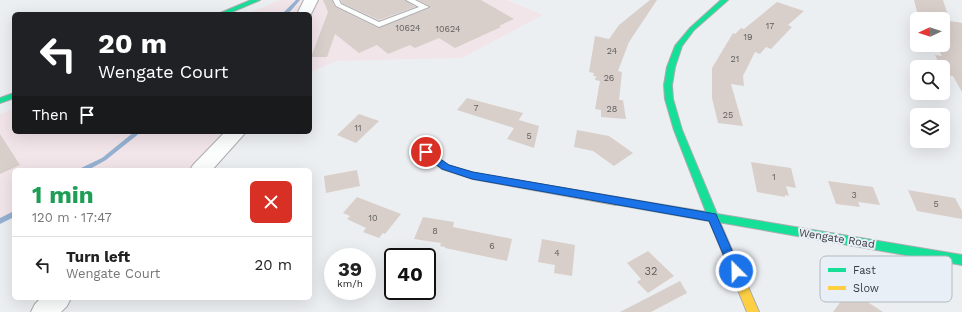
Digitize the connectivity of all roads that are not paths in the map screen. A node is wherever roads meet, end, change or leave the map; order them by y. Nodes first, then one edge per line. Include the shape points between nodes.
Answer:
1 (257, 0) edge
2 (311, 0) edge
3 (336, 0) edge
4 (409, 0) edge
5 (726, 0) edge
6 (226, 12) edge
7 (305, 12) edge
8 (12, 96) edge
9 (0, 101) edge
10 (234, 134) edge
11 (426, 152) dead end
12 (202, 168) edge
13 (712, 217) junction
14 (939, 256) edge
15 (952, 258) edge
16 (962, 260) edge
17 (56, 300) edge
18 (44, 312) edge
19 (753, 312) edge

1 - 6 street
2 - 7 street
3 - 4 lane via 338,5 379,25 425,7
5 - 13 street via 702,19 676,50 668,83 675,121
8 - 9 street
10 - 12 street
11 - 13 street, Wengate Road via 445,167 472,176
13 - 14 street, Wengate Road
13 - 19 street
15 - 16 street, Wengate Road
17 - 18 street

